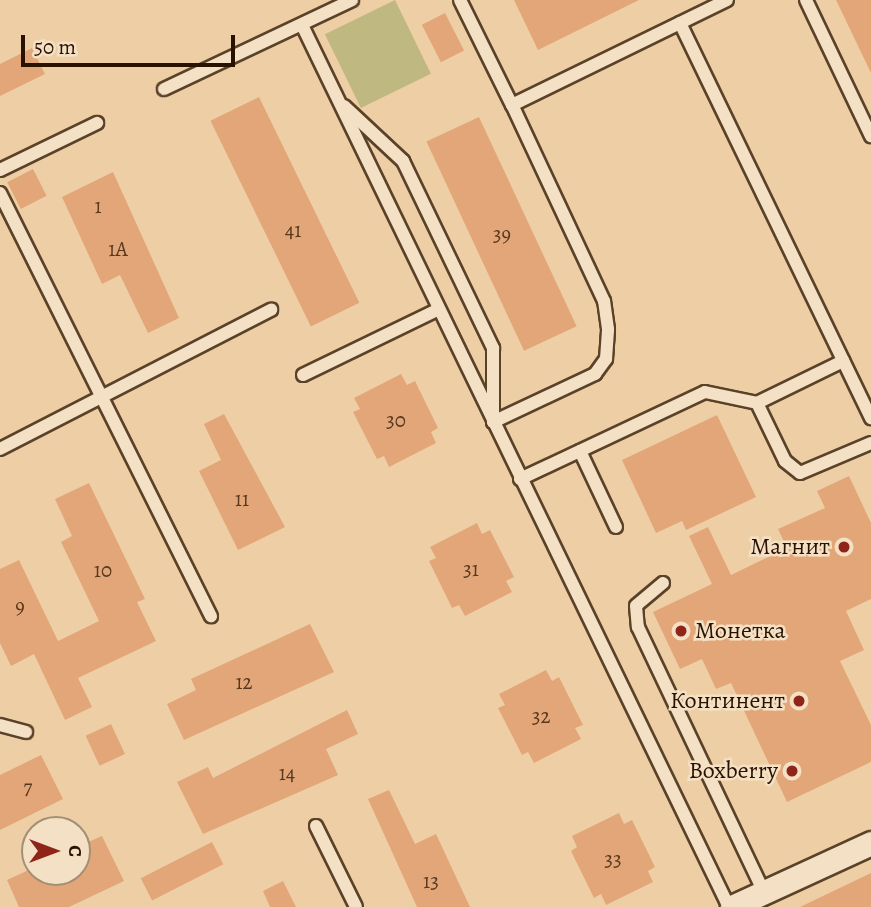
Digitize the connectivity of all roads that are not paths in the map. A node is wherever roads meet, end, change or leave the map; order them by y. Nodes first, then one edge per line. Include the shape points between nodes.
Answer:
1 (352, 0) edge
2 (460, 0) edge
3 (727, 0) edge
4 (806, 0) edge
5 (680, 23) junction
6 (302, 25) junction
7 (164, 89) dead end
8 (339, 102) junction
9 (512, 105) junction
10 (97, 123) dead end
11 (871, 136) edge
12 (0, 170) edge
13 (0, 193) edge
14 (439, 309) junction
15 (271, 310) dead end
16 (843, 361) junction
17 (303, 375) dead end
18 (100, 397) junction
19 (757, 403) junction
20 (871, 418) edge
21 (493, 422) junction
22 (871, 443) edge
23 (0, 449) edge
24 (580, 451) junction
25 (520, 479) junction
26 (616, 527) dead end
27 (663, 583) dead end
28 (211, 616) dead end
29 (0, 725) edge
30 (26, 732) dead end
31 (316, 826) dead end
32 (871, 843) edge
33 (764, 892) junction
34 (356, 907) edge
35 (731, 907) edge

1 - 6 lane
2 - 9 lane
3 - 5 lane
4 - 11 lane
5 - 9 lane
5 - 16 lane
6 - 7 lane
6 - 8 lane
8 - 14 lane
8 - 21 lane via 403,161 493,348
9 - 21 lane via 604,301 608,330 606,359 595,374
10 - 12 lane
13 - 18 lane
14 - 17 lane
14 - 21 lane
15 - 18 lane
16 - 19 lane
16 - 20 lane
18 - 23 lane
18 - 28 lane
19 - 22 lane via 785,461 800,473
19 - 24 lane via 705,392
21 - 25 lane
24 - 25 lane
24 - 26 lane
25 - 35 lane
27 - 33 lane via 636,606 638,627
29 - 30 lane
31 - 34 lane
32 - 33 street
33 - 35 street

